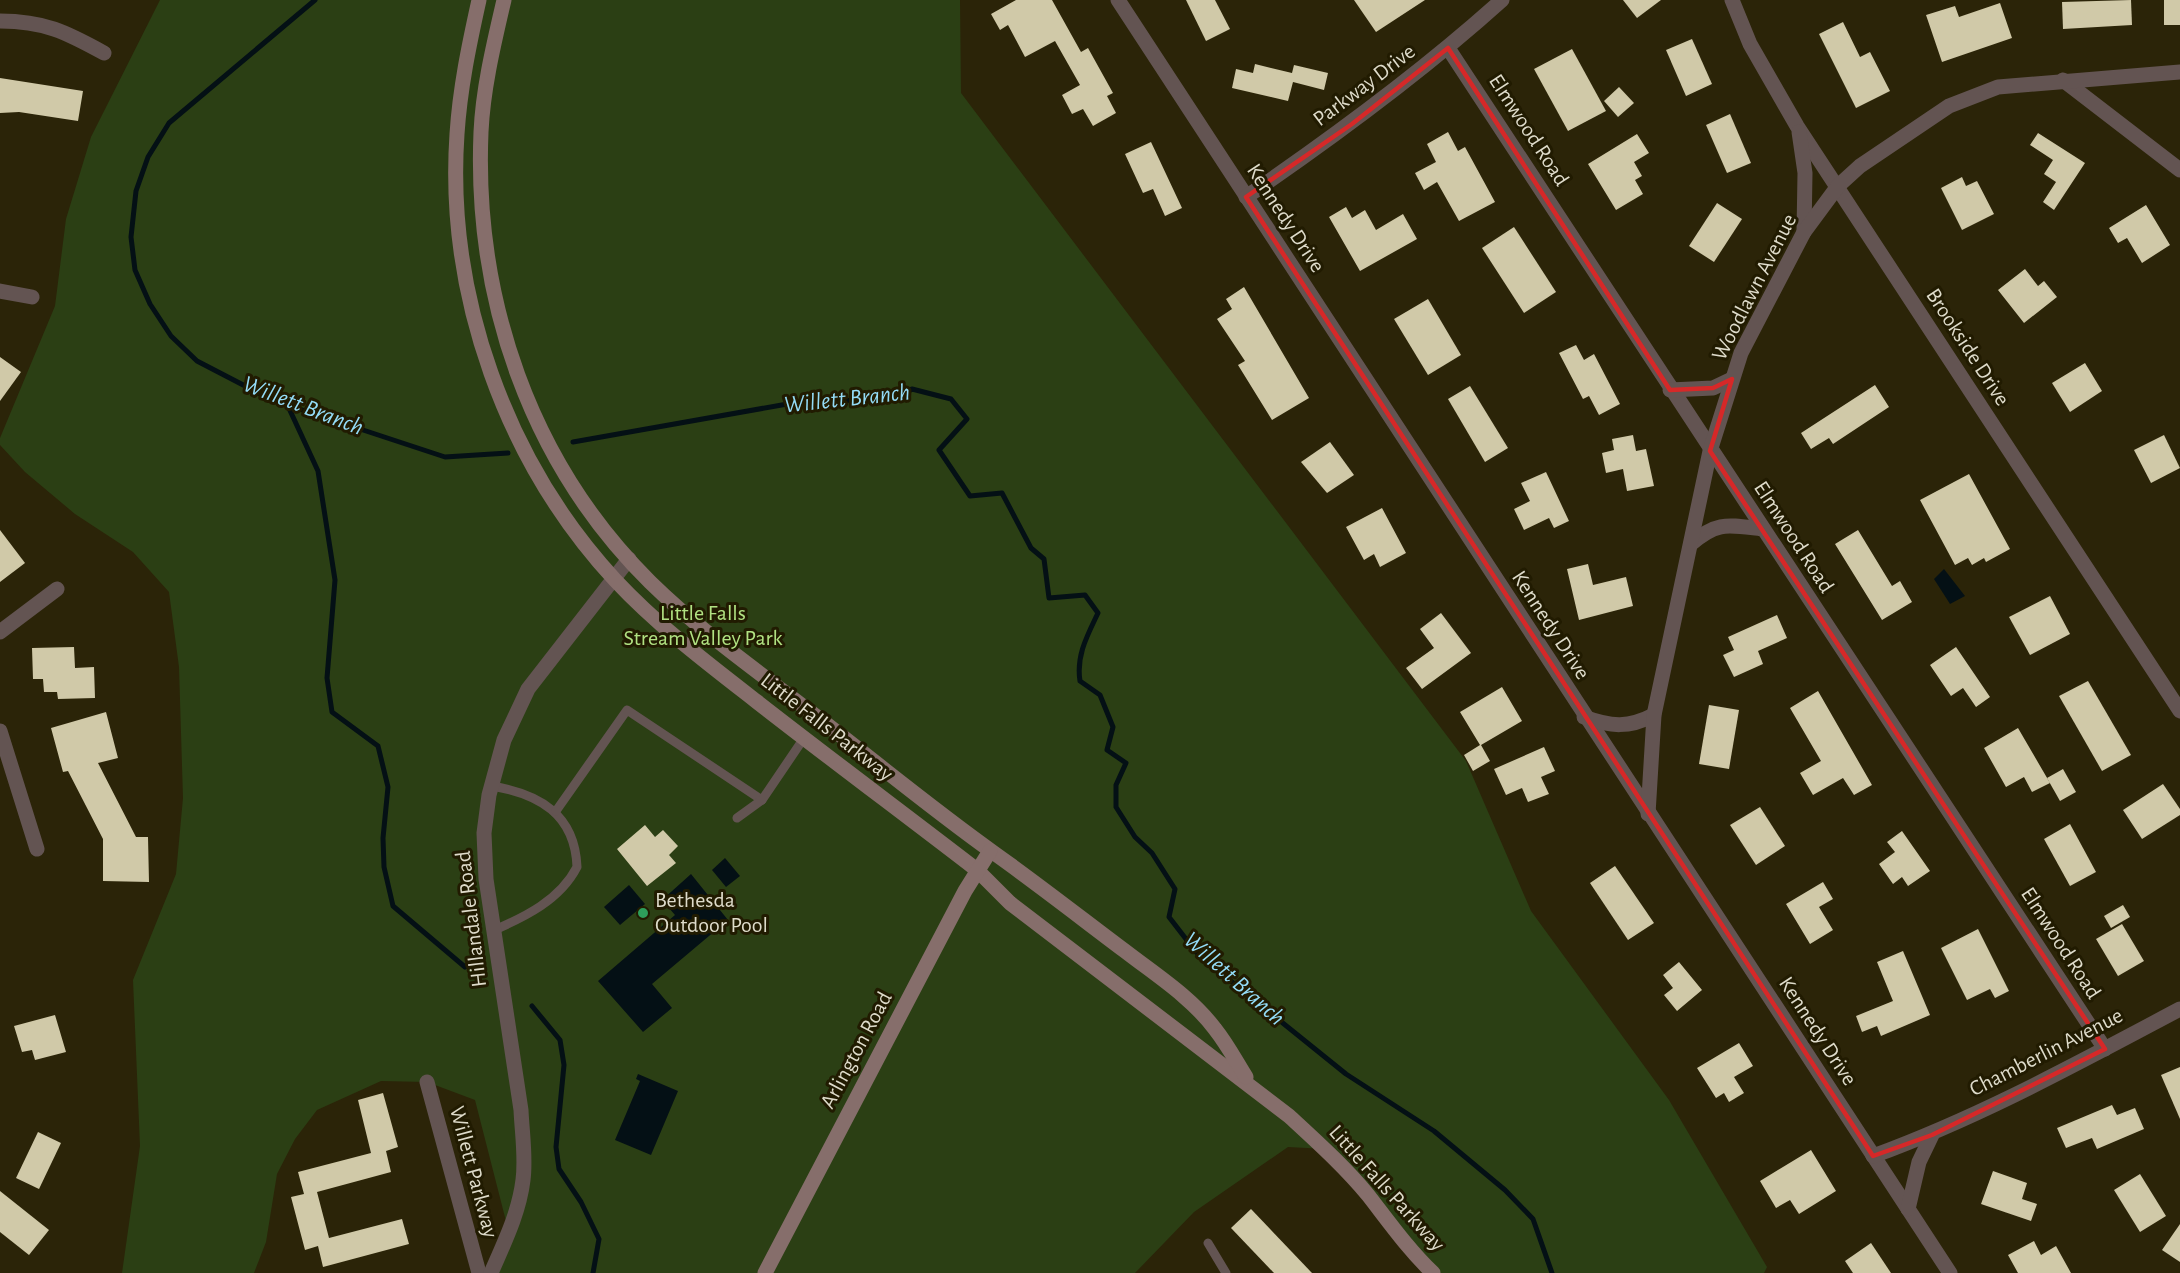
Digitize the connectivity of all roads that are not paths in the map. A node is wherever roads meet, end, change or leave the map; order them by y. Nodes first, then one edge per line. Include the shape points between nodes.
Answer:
1 (479, 0) edge
2 (504, 0) edge
3 (1118, 0) edge
4 (1502, 0) edge
5 (1732, 0) edge
6 (0, 21) edge
7 (1448, 48) junction
8 (104, 53) dead end
9 (2180, 72) edge
10 (2063, 80) junction
11 (1797, 126) junction
12 (2180, 170) edge
13 (1838, 186) junction
14 (1246, 197) junction
15 (1804, 232) junction
16 (0, 291) edge
17 (32, 297) dead end
18 (1732, 379) junction
19 (1670, 390) junction
20 (1710, 451) junction
21 (1762, 529) junction
22 (1690, 544) junction
23 (629, 559) junction
24 (614, 579) junction
25 (57, 589) dead end
26 (0, 632) edge
27 (2180, 711) edge
28 (1654, 715) junction
29 (1584, 717) junction
30 (0, 731) edge
31 (804, 738) junction
32 (492, 786) junction
33 (762, 800) junction
34 (556, 811) junction
35 (1648, 814) junction
36 (737, 818) dead end
37 (37, 849) dead end
38 (990, 850) junction
39 (977, 870) junction
40 (492, 931) junction
41 (2180, 1009) edge
42 (2105, 1049) junction
43 (427, 1082) dead end
44 (1252, 1087) junction
45 (1932, 1135) junction
46 (1873, 1156) junction
47 (1908, 1209) junction
48 (1208, 1243) dead end
49 (1410, 1251) junction
50 (479, 1273) edge
51 (491, 1273) edge
52 (765, 1273) edge
53 (1226, 1273) edge
54 (1414, 1273) edge
55 (1433, 1273) edge
56 (1950, 1273) edge

1 - 24 main road, Little Falls Parkway via 465,62 456,138 461,257 474,318 505,410 526,454 558,508
2 - 23 main road, Little Falls Parkway via 481,131 487,260 499,320 518,379 545,440 575,490
3 - 14 street, Kennedy Drive
4 - 7 street, Parkway Drive
5 - 11 street, Brookside Drive via 1750,44
6 - 8 street via 40,23
7 - 14 street, Parkway Drive via 1352,124
7 - 19 street, Elmwood Road
9 - 10 street, Woodlawn Avenue
10 - 12 street
10 - 13 street, Woodlawn Avenue via 1998,87 1949,106 1878,151
11 - 13 street, Brookside Drive
11 - 15 street via 1804,173
13 - 15 street, Woodlawn Avenue
13 - 27 street, Brookside Drive
14 - 29 street, Kennedy Drive
15 - 18 street, Woodlawn Avenue via 1741,353
16 - 17 street
18 - 19 street via 1713,388
18 - 20 street, Woodlawn Avenue
19 - 20 street, Elmwood Road
20 - 21 street, Elmwood Road
20 - 22 street, Woodlawn Avenue
21 - 22 street via 1722,525 1707,530
21 - 42 street, Elmwood Road
22 - 28 street, Woodlawn Avenue
23 - 24 street, Hillandale Road
23 - 38 main road, Little Falls Parkway via 726,647
24 - 31 main road, Little Falls Parkway via 679,640
24 - 32 street, Hillandale Road via 528,689 504,740
25 - 26 street
28 - 29 street via 1619,726
28 - 35 street, Woodlawn Avenue
29 - 35 street, Kennedy Drive
30 - 37 street
31 - 33 lane
31 - 39 main road, Little Falls Parkway
32 - 34 lane via 530,795
32 - 40 street, Hillandale Road via 484,833
33 - 34 lane via 627,710
33 - 36 lane
34 - 40 lane via 576,853 577,867 572,877 550,900
35 - 46 street, Kennedy Drive
38 - 39 main road, Arlington Road
38 - 44 main road, Little Falls Parkway via 1184,996 1215,1029
39 - 44 main road, Little Falls Parkway via 1010,903
39 - 52 main road, Arlington Road
40 - 51 street, Hillandale Road via 521,1110 523,1179 509,1231
41 - 42 street, Chamberlin Avenue
42 - 45 street, Chamberlin Avenue
43 - 50 street, Willett Parkway
44 - 49 main road, Little Falls Parkway via 1326,1149
45 - 46 street, Chamberlin Avenue
45 - 47 street via 1918,1162
46 - 47 street, Kennedy Drive
47 - 56 street, Kennedy Drive
48 - 53 lane
49 - 54 main road
49 - 55 main road, Little Falls Parkway

